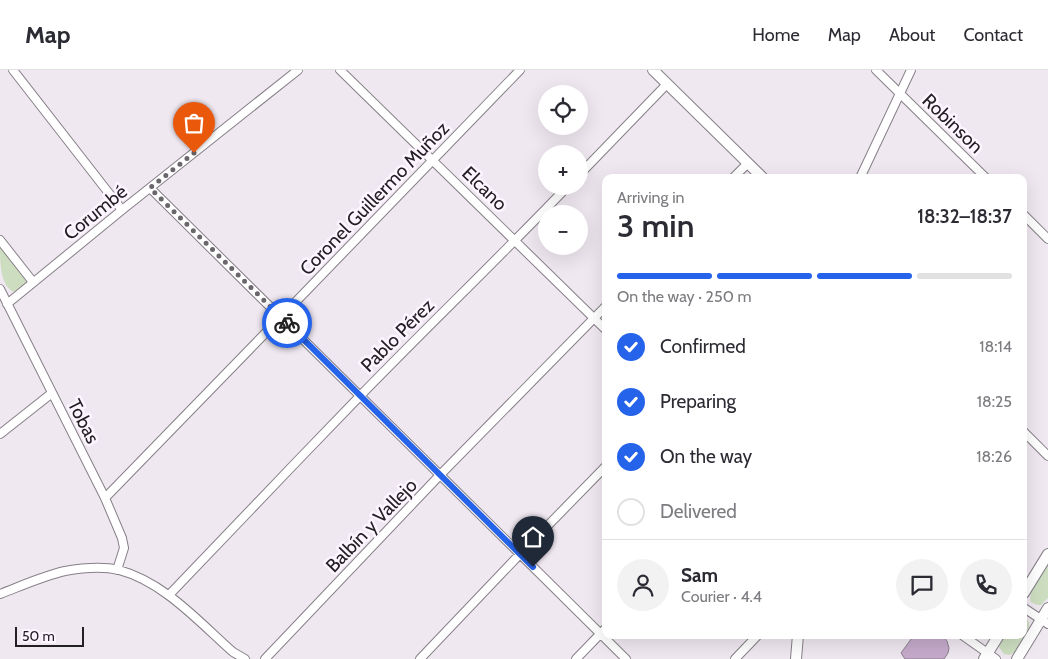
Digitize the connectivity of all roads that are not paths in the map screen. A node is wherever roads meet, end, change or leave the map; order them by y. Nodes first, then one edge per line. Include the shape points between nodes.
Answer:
1 (13, 70) edge
2 (298, 70) edge
3 (340, 70) edge
4 (520, 70) edge
5 (653, 70) edge
6 (876, 70) edge
7 (911, 70) edge
8 (667, 84) junction
9 (900, 94) junction
10 (433, 160) junction
11 (748, 163) junction
12 (588, 166) edge
13 (737, 174) edge
14 (759, 174) edge
15 (862, 174) edge
16 (982, 174) edge
17 (150, 188) junction
18 (559, 195) edge
19 (122, 210) junction
20 (1027, 218) edge
21 (1048, 239) edge
22 (0, 240) edge
23 (516, 240) junction
24 (33, 282) junction
25 (0, 289) edge
26 (7, 304) junction
27 (602, 310) edge
28 (281, 317) junction
29 (595, 318) junction
30 (602, 326) edge
31 (52, 393) junction
32 (360, 396) junction
33 (0, 434) edge
34 (1027, 435) edge
35 (1048, 456) edge
36 (602, 470) edge
37 (440, 475) junction
38 (104, 498) junction
39 (520, 554) junction
40 (1048, 554) edge
41 (117, 570) junction
42 (1027, 588) edge
43 (0, 594) edge
44 (169, 595) junction
45 (1048, 608) edge
46 (1027, 610) edge
47 (1044, 622) edge
48 (602, 630) edge
49 (602, 632) edge
50 (610, 639) edge
51 (754, 639) edge
52 (798, 639) edge
53 (967, 639) edge
54 (997, 639) edge
55 (235, 656) edge
56 (989, 657) edge
57 (245, 659) edge
58 (265, 659) edge
59 (420, 659) edge
60 (576, 659) edge
61 (626, 659) edge
62 (735, 659) edge
63 (796, 659) edge
64 (1017, 659) edge

1 - 19 street
2 - 17 street, Corumbé
3 - 10 street, Elcano
4 - 10 street, Coronel Guillermo Muñoz
5 - 8 street
6 - 9 street, Robinson
7 - 9 street
8 - 11 street
8 - 12 street
9 - 15 street
9 - 16 street, Robinson
10 - 23 street, Elcano
10 - 28 street, Coronel Guillermo Muñoz
11 - 13 street
11 - 14 street
17 - 19 street, Corumbé
17 - 28 street
18 - 23 street, Pablo Pérez
19 - 24 street, Corumbé
20 - 21 street
22 - 24 street
23 - 29 street, Elcano
23 - 32 street, Pablo Pérez
24 - 26 street, Corumbé
25 - 26 street, Tobas
26 - 31 street, Tobas
27 - 29 street, Balbín y Vallejo
28 - 32 street
28 - 38 street, Coronel Guillermo Muñoz
29 - 30 street, Elcano
29 - 37 street, Balbín y Vallejo
31 - 33 street
31 - 38 street, Tobas
32 - 37 street
32 - 44 street, Pablo Pérez
34 - 35 street
36 - 39 street
37 - 39 street
37 - 58 street, Balbín y Vallejo
38 - 41 street, Tobas via 124,548
39 - 48 street
39 - 59 street
40 - 42 street
41 - 43 street via 77,569
41 - 44 street via 153,584
44 - 55 street
45 - 47 street
46 - 47 street
47 - 64 street
49 - 60 street
50 - 61 street
51 - 62 street
52 - 63 street
53 - 56 street
54 - 56 street
55 - 57 street

